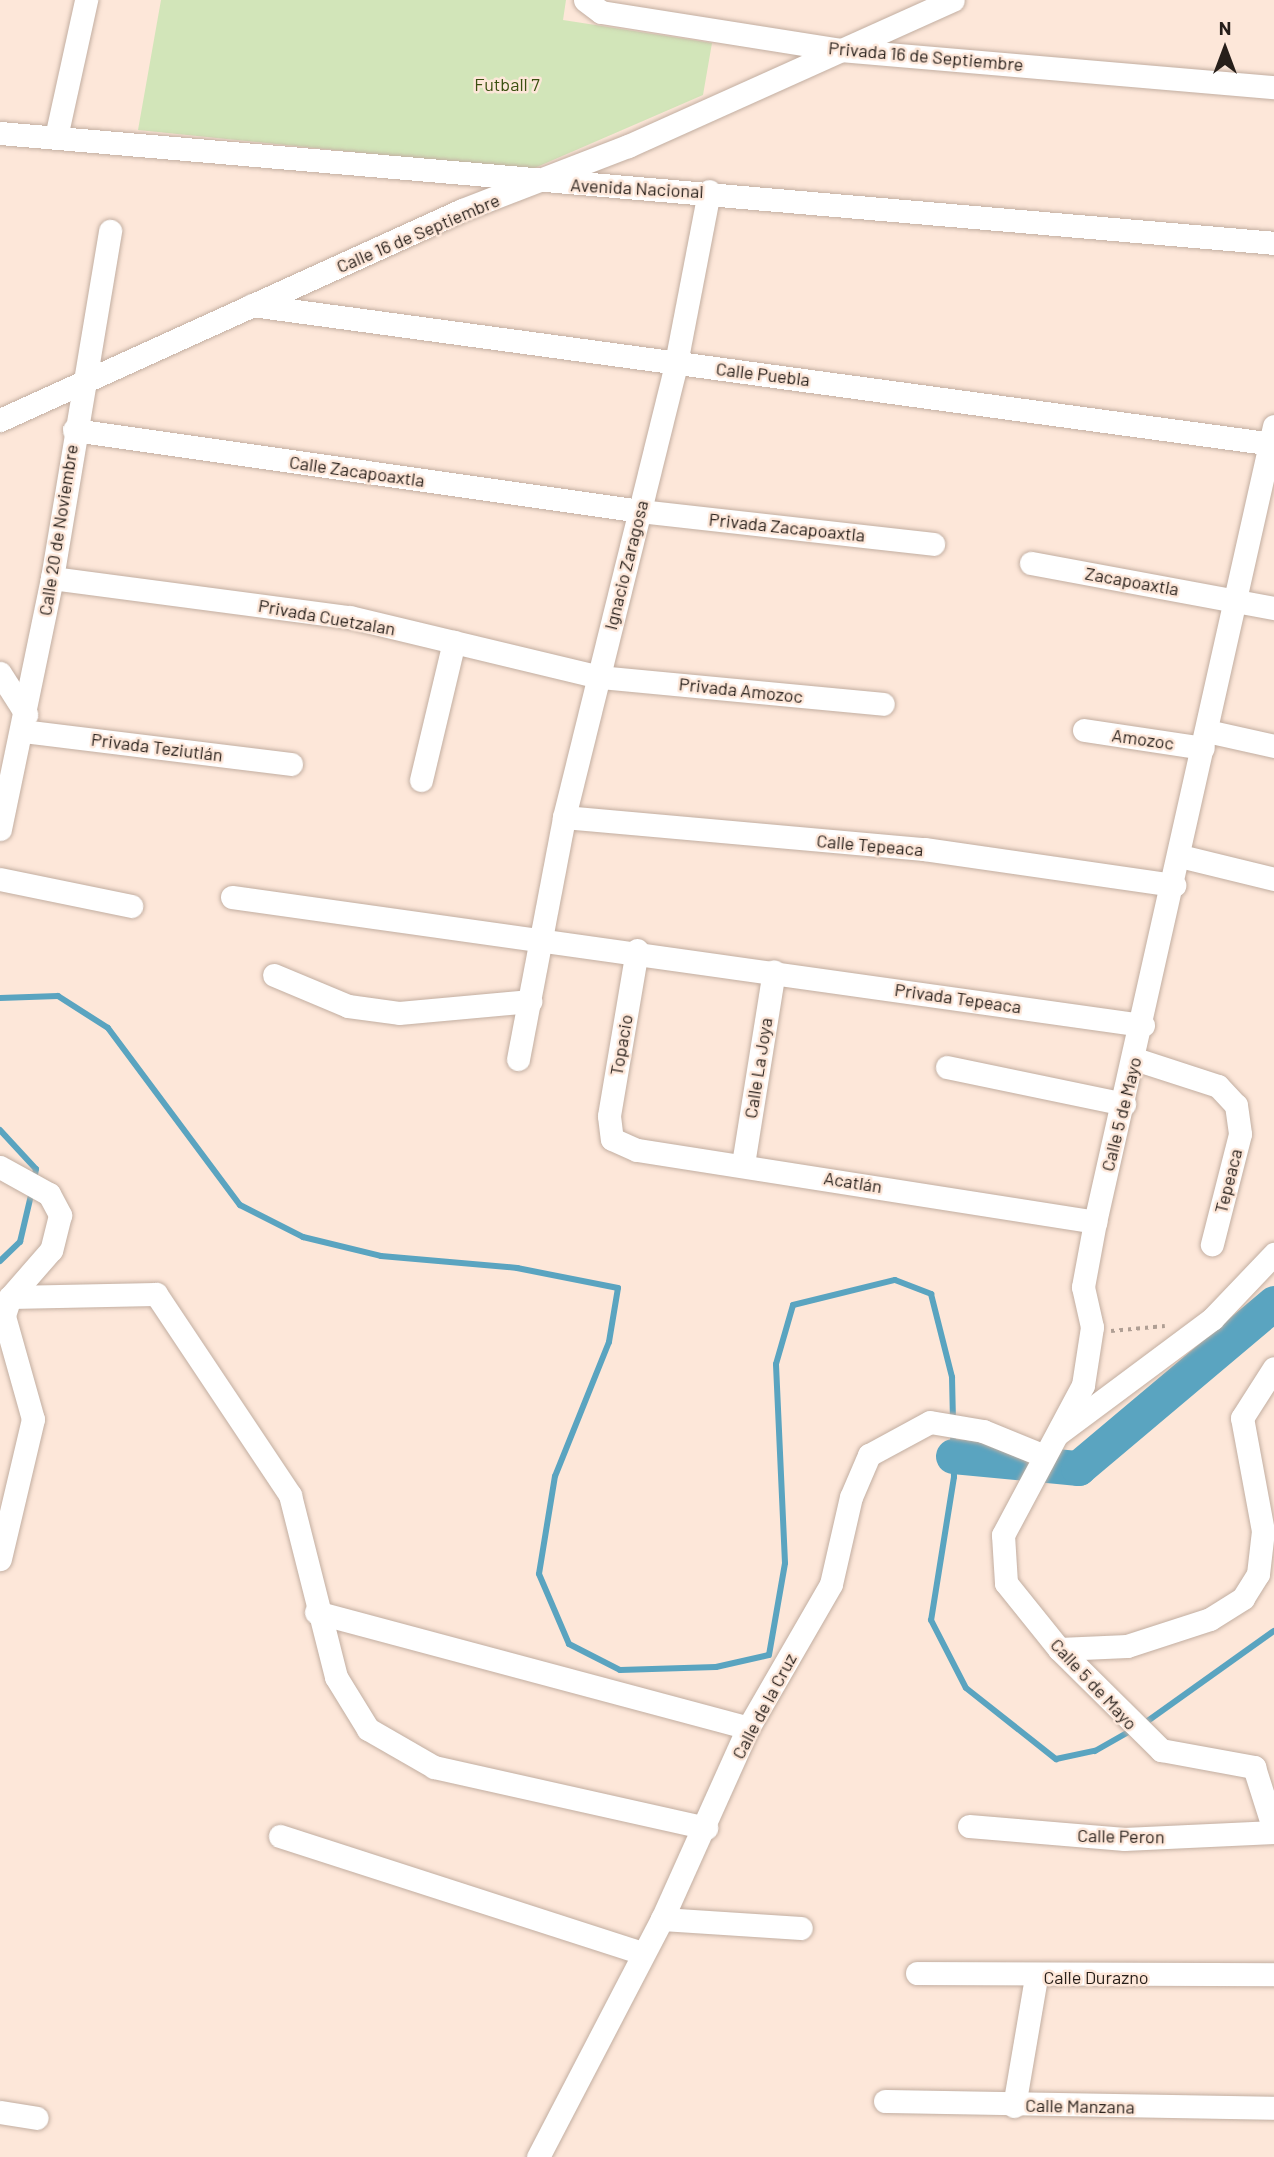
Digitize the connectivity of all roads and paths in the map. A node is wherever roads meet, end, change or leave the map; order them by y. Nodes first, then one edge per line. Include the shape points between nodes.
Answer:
1 (86, 0) edge
2 (584, 0) edge
3 (953, 0) edge
4 (841, 50) junction
5 (1274, 87) edge
6 (0, 133) edge
7 (56, 137) junction
8 (541, 183) junction
9 (709, 191) junction
10 (110, 231) dead end
11 (1274, 243) edge
12 (252, 305) junction
13 (677, 363) junction
14 (82, 378) junction
15 (0, 420) edge
16 (74, 430) junction
17 (1273, 438) edge
18 (640, 511) junction
19 (933, 544) dead end
20 (1031, 564) dead end
21 (52, 578) junction
22 (1233, 598) junction
23 (1274, 608) edge
24 (454, 642) junction
25 (0, 673) edge
26 (599, 677) junction
27 (883, 704) dead end
28 (24, 722) junction
29 (1084, 730) dead end
30 (1205, 739) junction
31 (1274, 746) edge
32 (291, 764) dead end
33 (421, 780) dead end
34 (564, 817) junction
35 (0, 829) edge
36 (1180, 856) junction
37 (0, 879) edge
38 (1274, 879) edge
39 (1174, 885) junction
40 (232, 897) dead end
41 (131, 906) dead end
42 (543, 939) junction
43 (637, 950) junction
44 (774, 971) junction
45 (274, 975) dead end
46 (530, 1001) junction
47 (1143, 1025) junction
48 (518, 1059) dead end
49 (1135, 1059) junction
50 (947, 1067) dead end
51 (1124, 1104) junction
52 (612, 1139) joint
53 (743, 1164) junction
54 (8, 1172) edge
55 (1095, 1222) junction
56 (1212, 1244) dead end
57 (1274, 1254) edge
58 (10, 1297) junction
59 (1174, 1325) dead end
60 (1091, 1327) junction
61 (1274, 1368) edge
62 (1041, 1456) junction
63 (1269, 1530) edge
64 (0, 1559) edge
65 (316, 1612) junction
66 (1059, 1649) junction
67 (748, 1728) junction
68 (969, 1826) dead end
69 (706, 1828) junction
70 (1274, 1831) edge
71 (280, 1836) dead end
72 (662, 1919) junction
73 (801, 1928) dead end
74 (643, 1953) junction
75 (917, 1973) dead end
76 (1274, 1975) edge
77 (1036, 1977) junction
78 (885, 2101) dead end
79 (1014, 2106) junction
80 (1274, 2108) edge
81 (0, 2112) edge
82 (37, 2118) dead end
83 (538, 2157) edge

1 - 7 street
2 - 4 street, Privada 16 de Septiembre via 601,12
3 - 4 street, Calle 16 de Septiembre
4 - 5 street, Privada 16 de Septiembre
4 - 8 street, Calle 16 de Septiembre
6 - 7 street, Avenida Nacional
7 - 8 street, Avenida Nacional
8 - 9 street, Avenida Nacional
8 - 12 street, Calle 16 de Septiembre via 462,210
9 - 11 street, Avenida Nacional
9 - 13 street, Ignacio Zaragosa
10 - 14 street, Calle 20 de Noviembre
12 - 13 street, Calle Puebla
12 - 14 street, Calle 16 de Septiembre
13 - 17 street, Calle Puebla
13 - 18 street, Ignacio Zaragosa
14 - 15 street, Calle 16 de Septiembre
14 - 16 street, Calle 20 de Noviembre
16 - 18 street, Calle Zacapoaxtla
16 - 21 street, Calle 20 de Noviembre
17 - 22 street, Calle 5 de Mayo
18 - 19 street, Privada Zacapoaxtla
18 - 26 street, Ignacio Zaragosa
20 - 22 street, Zacapoaxtla
21 - 24 street, Privada Cuetzalan via 350,617
21 - 28 street, Calle 20 de Noviembre
22 - 23 street, Zacapoaxtla
22 - 30 street, Calle 5 de Mayo
24 - 26 street, Privada Cuetzalan
24 - 33 street
25 - 28 street
26 - 27 street, Privada Amozoc
26 - 34 street, Ignacio Zaragosa
28 - 32 street, Privada Teziutlán
28 - 35 street, Calle 20 de Noviembre
29 - 30 street, Amozoc
30 - 31 street, Amozoc
30 - 36 street, Calle 5 de Mayo
34 - 39 street, Calle Tepeaca via 924,849
34 - 42 street, Ignacio Zaragosa
36 - 38 street
36 - 39 street, Calle 5 de Mayo
37 - 41 street
39 - 47 street, Calle 5 de Mayo
40 - 42 street
42 - 43 street
42 - 46 street, Ignacio Zaragosa
43 - 44 street
43 - 52 street, Topacio via 609,1116
44 - 47 street, Privada Tepeaca
44 - 53 street, Calle La Joya
45 - 46 street via 348,1006 398,1013
46 - 48 street, Ignacio Zaragosa
47 - 49 street, Calle 5 de Mayo
49 - 51 street, Calle 5 de Mayo
49 - 56 street, Tepeaca via 1218,1086 1236,1105 1240,1133
50 - 51 street
51 - 55 street, Calle 5 de Mayo
52 - 53 street, Acatlán via 637,1150
53 - 55 street, Acatlán
54 - 58 street via 56,1203 61,1216 51,1250
55 - 60 street, Calle 5 de Mayo via 1083,1287
57 - 62 street via 1212,1319
58 - 64 street via 6,1332 33,1419
58 - 65 street via 156,1294 290,1495
59 - 60 path via 1124,1333
60 - 62 street, Calle 5 de Mayo via 1083,1385
61 - 63 street via 1242,1418
62 - 66 street, Calle 5 de Mayo via 1003,1535 1006,1583
62 - 67 street, Calle de la Cruz via 966,1428 930,1422 869,1455 851,1497 831,1584
63 - 66 street via 1258,1574 1243,1598 1210,1619 1127,1646
65 - 67 street
65 - 69 street via 336,1677 368,1729 434,1767
66 - 70 street, Calle 5 de Mayo via 1145,1740 1161,1750 1254,1768
67 - 69 street, Calle de la Cruz
68 - 70 street, Calle Peron via 1124,1839
69 - 72 street, Calle de la Cruz
71 - 74 street
72 - 73 street
72 - 74 street, Calle de la Cruz
74 - 83 street, Calle de la Cruz
75 - 77 street, Calle Durazno
76 - 77 street, Calle Durazno
77 - 79 street
78 - 79 street, Calle Manzana
79 - 80 street, Calle Manzana
81 - 82 street

